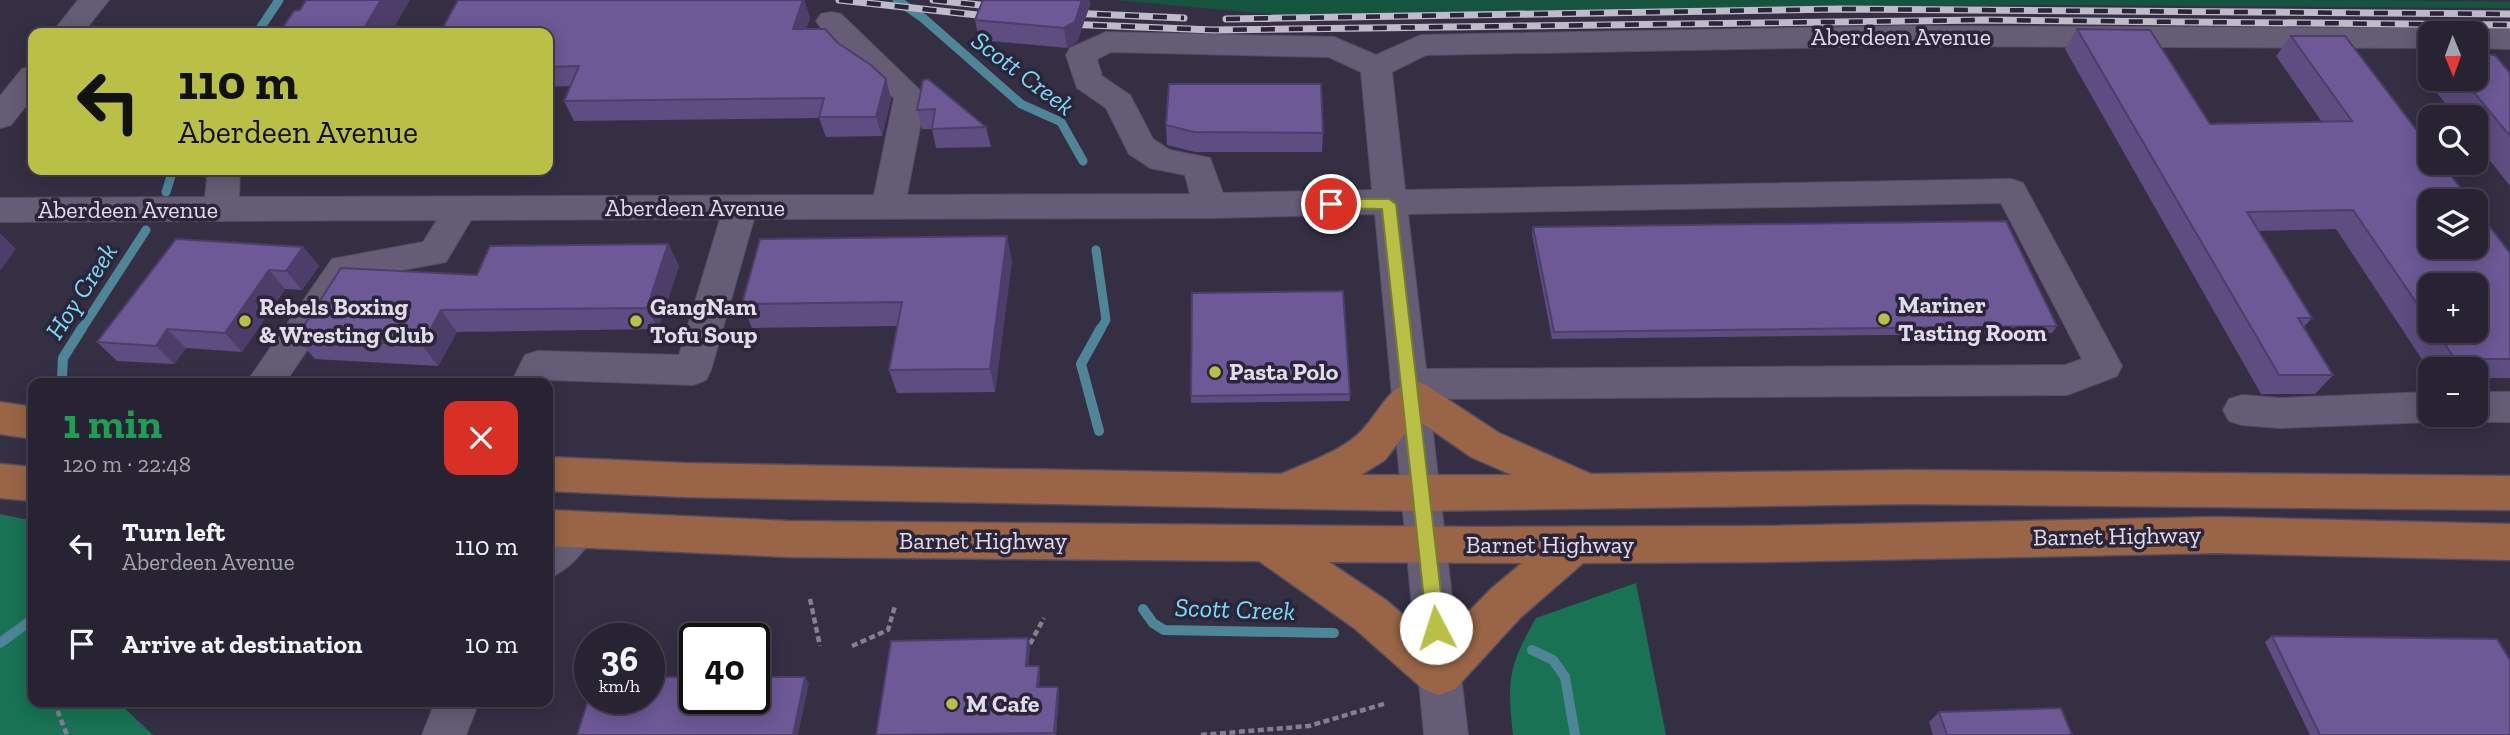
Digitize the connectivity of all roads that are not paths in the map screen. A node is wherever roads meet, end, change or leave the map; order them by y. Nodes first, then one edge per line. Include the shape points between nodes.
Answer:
1 (94, 0) edge
2 (831, 21) dead end
3 (71, 28) edge
4 (2418, 38) edge
5 (2488, 38) edge
6 (2510, 39) edge
7 (1376, 67) junction
8 (28, 82) edge
9 (0, 117) edge
10 (224, 175) edge
11 (1389, 204) junction
12 (1211, 205) junction
13 (888, 207) junction
14 (740, 208) junction
15 (461, 209) junction
16 (0, 210) edge
17 (221, 210) junction
18 (268, 378) edge
19 (532, 378) edge
20 (1411, 390) junction
21 (2488, 407) edge
22 (2510, 407) edge
23 (2418, 408) edge
24 (2242, 410) dead end
25 (0, 418) edge
26 (28, 422) edge
27 (553, 474) edge
28 (0, 481) edge
29 (28, 484) edge
30 (1590, 491) junction
31 (1284, 492) junction
32 (2510, 493) edge
33 (1421, 494) junction
34 (562, 529) edge
35 (2510, 542) edge
36 (1266, 544) junction
37 (1427, 544) junction
38 (1573, 546) junction
39 (553, 549) edge
40 (1439, 674) junction
41 (455, 707) edge
42 (444, 735) edge
43 (1446, 735) edge

1 - 3 lane
2 - 13 street via 911,96
4 - 7 street, Aberdeen Avenue via 1903,36 1421,45
5 - 6 street
7 - 11 street
7 - 12 street via 1334,47 1106,42 1081,55 1088,81 1119,103 1140,146 1161,160 1198,166
8 - 9 street
10 - 17 street
11 - 12 street, Aberdeen Avenue
11 - 20 street
11 - 20 street, Aberdeen Avenue via 2011,191 2104,366 2067,380
12 - 13 street, Aberdeen Avenue
13 - 14 street, Aberdeen Avenue
14 - 15 street, Aberdeen Avenue
14 - 19 street via 693,370 538,365
15 - 17 street, Aberdeen Avenue
15 - 18 street via 435,253 344,268
16 - 17 street, Aberdeen Avenue
20 - 30 main road via 1485,446
20 - 31 main road via 1371,448
20 - 33 street
21 - 22 street
23 - 24 street via 2279,413
25 - 26 main road
27 - 31 main road, Barnet Highway
28 - 29 main road
30 - 32 main road, Barnet Highway via 2001,487
30 - 33 main road, Barnet Highway
31 - 33 main road, Barnet Highway
33 - 37 street
34 - 36 main road, Barnet Highway via 789,539
34 - 39 street
35 - 38 main road, Barnet Highway via 2217,535
36 - 37 main road, Barnet Highway
36 - 40 main road via 1370,614
37 - 38 main road, Barnet Highway
37 - 40 street
38 - 40 main road via 1506,603
40 - 43 street
41 - 42 street

